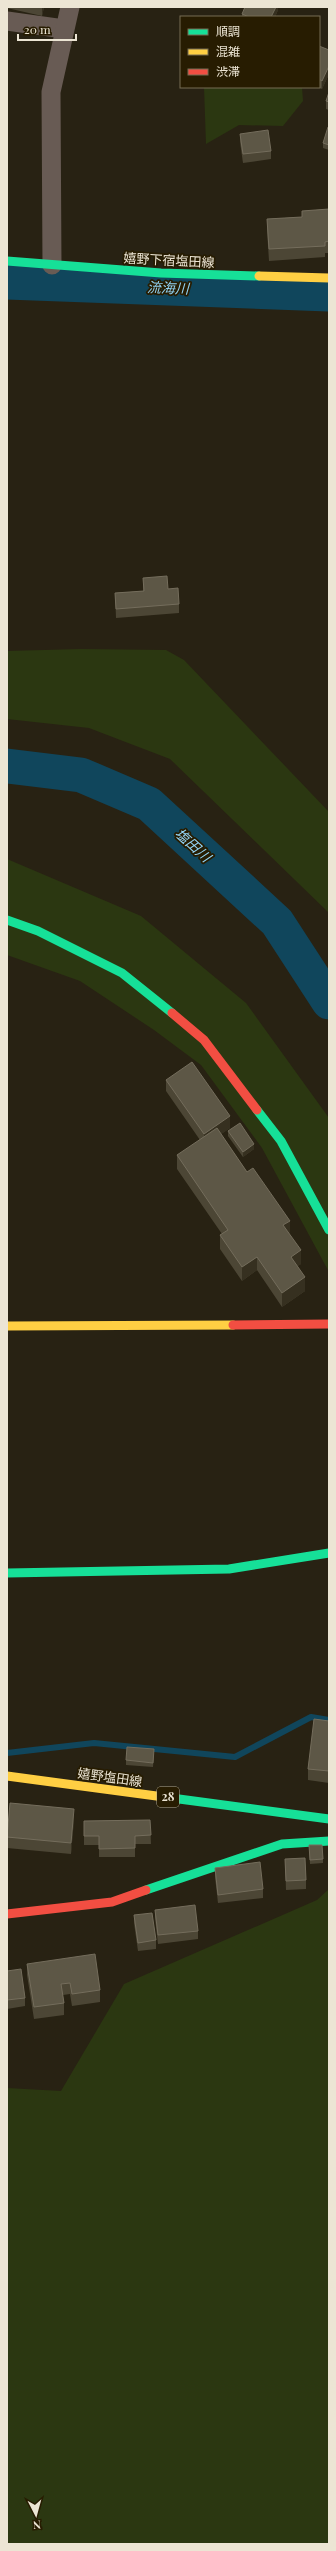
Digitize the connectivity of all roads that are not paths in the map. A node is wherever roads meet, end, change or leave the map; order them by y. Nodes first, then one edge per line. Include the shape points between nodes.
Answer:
1 (70, 7) edge
2 (7, 21) edge
3 (64, 29) junction
4 (7, 261) edge
5 (52, 265) junction
6 (329, 278) edge
7 (7, 920) edge
8 (329, 1230) edge
9 (329, 1324) edge
10 (7, 1326) edge
11 (329, 1553) edge
12 (7, 1573) edge
13 (7, 1776) edge
14 (329, 1819) edge
15 (329, 1840) edge
16 (7, 1914) edge

1 - 3 street
2 - 3 street
3 - 5 street via 51,92
4 - 5 street, 嬉野下宿塩田線
5 - 6 street, 嬉野下宿塩田線 via 244,277
7 - 8 street via 38,931 122,974 204,1040 281,1141
9 - 10 street
11 - 12 street via 230,1569
13 - 14 street, 嬉野塩田線 / 28
15 - 16 street via 282,1844 112,1902

